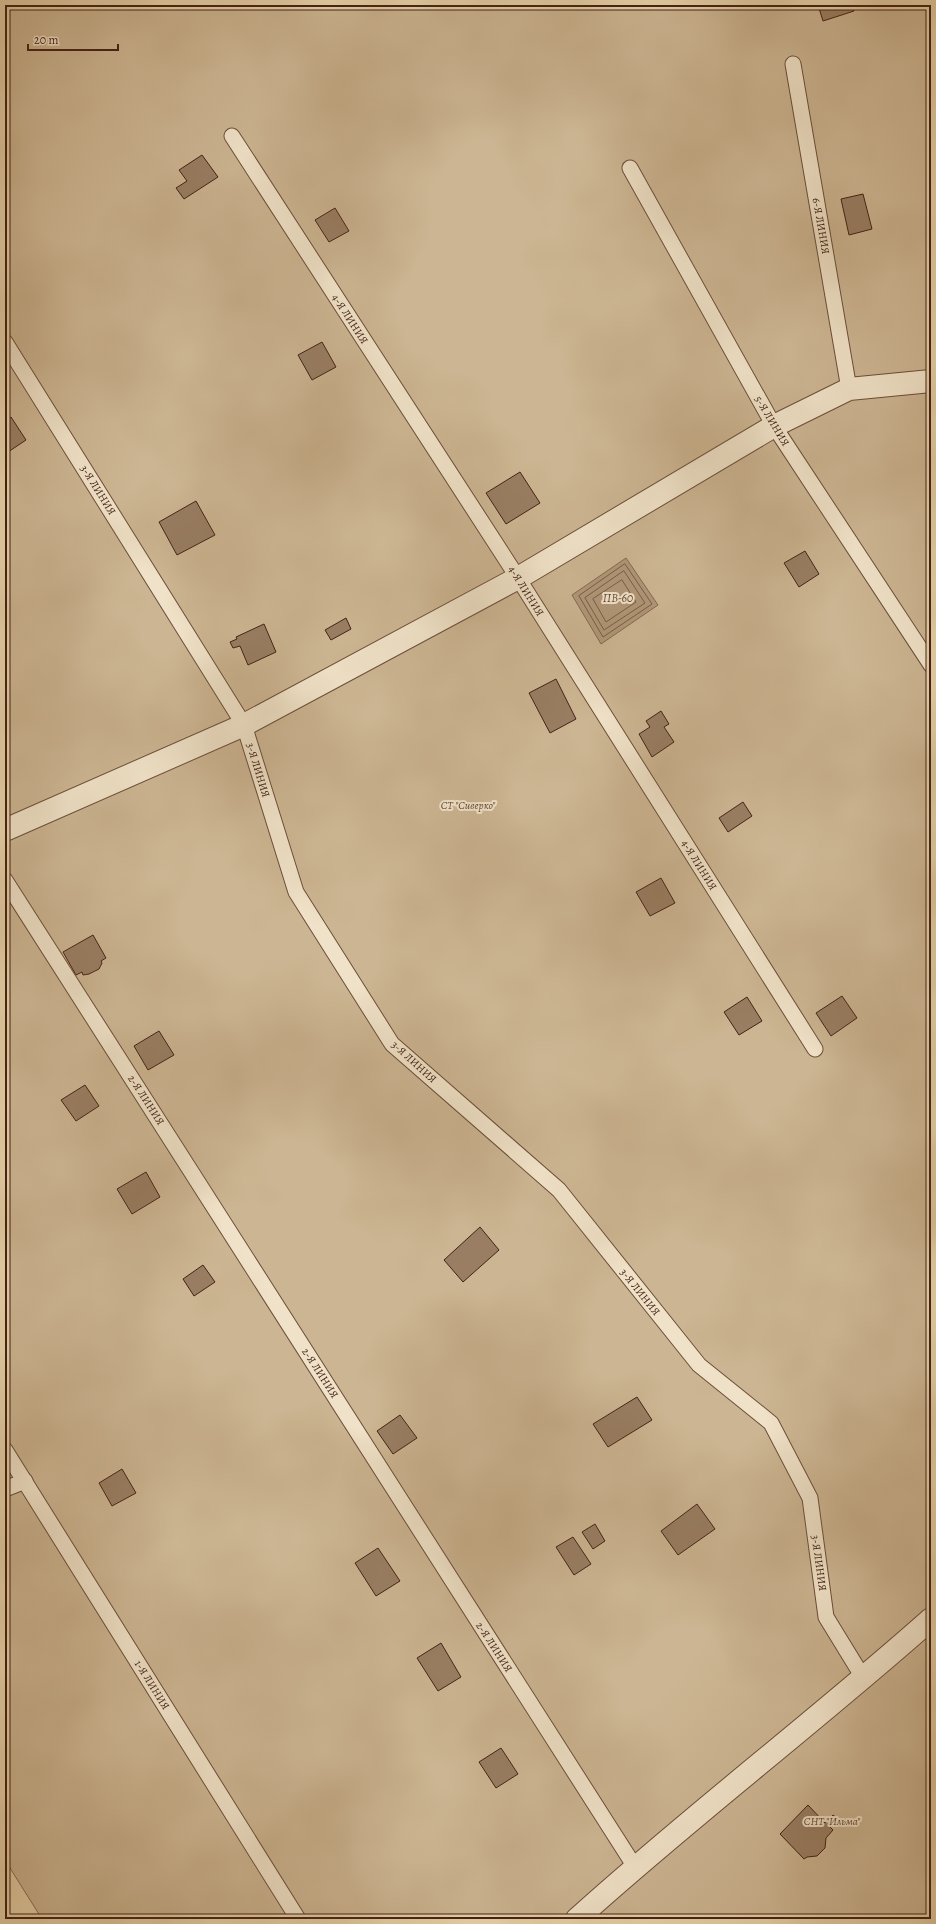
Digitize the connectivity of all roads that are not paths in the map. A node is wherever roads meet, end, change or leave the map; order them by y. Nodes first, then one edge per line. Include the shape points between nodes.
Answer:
1 (793, 64) dead end
2 (232, 136) dead end
3 (630, 168) dead end
4 (5, 342) edge
5 (931, 381) edge
6 (848, 389) junction
7 (774, 426) junction
8 (518, 578) junction
9 (931, 665) edge
10 (244, 725) junction
11 (5, 830) edge
12 (5, 880) edge
13 (815, 1048) dead end
14 (5, 1450) edge
15 (25, 1481) junction
16 (5, 1489) edge
17 (931, 1619) edge
18 (864, 1679) junction
19 (635, 1867) junction
20 (298, 1919) edge
21 (577, 1919) edge

1 - 6 lane, 6-Я ЛИНИЯ
2 - 8 lane, 4-Я ЛИНИЯ
3 - 7 lane, 5-Я ЛИНИЯ
4 - 10 lane, 3-Я ЛИНИЯ
5 - 6 street
6 - 7 street
7 - 8 street
7 - 9 lane, 5-Я ЛИНИЯ
8 - 10 street
8 - 13 lane, 4-Я ЛИНИЯ
10 - 11 street
10 - 18 lane, 3-Я ЛИНИЯ via 296,892 392,1044 559,1190 699,1365 771,1423 810,1498 826,1617
12 - 19 lane, 2-Я ЛИНИЯ
14 - 15 lane, 1-Я ЛИНИЯ
15 - 16 lane
15 - 20 lane, 1-Я ЛИНИЯ
17 - 18 street
18 - 19 street
19 - 21 street

